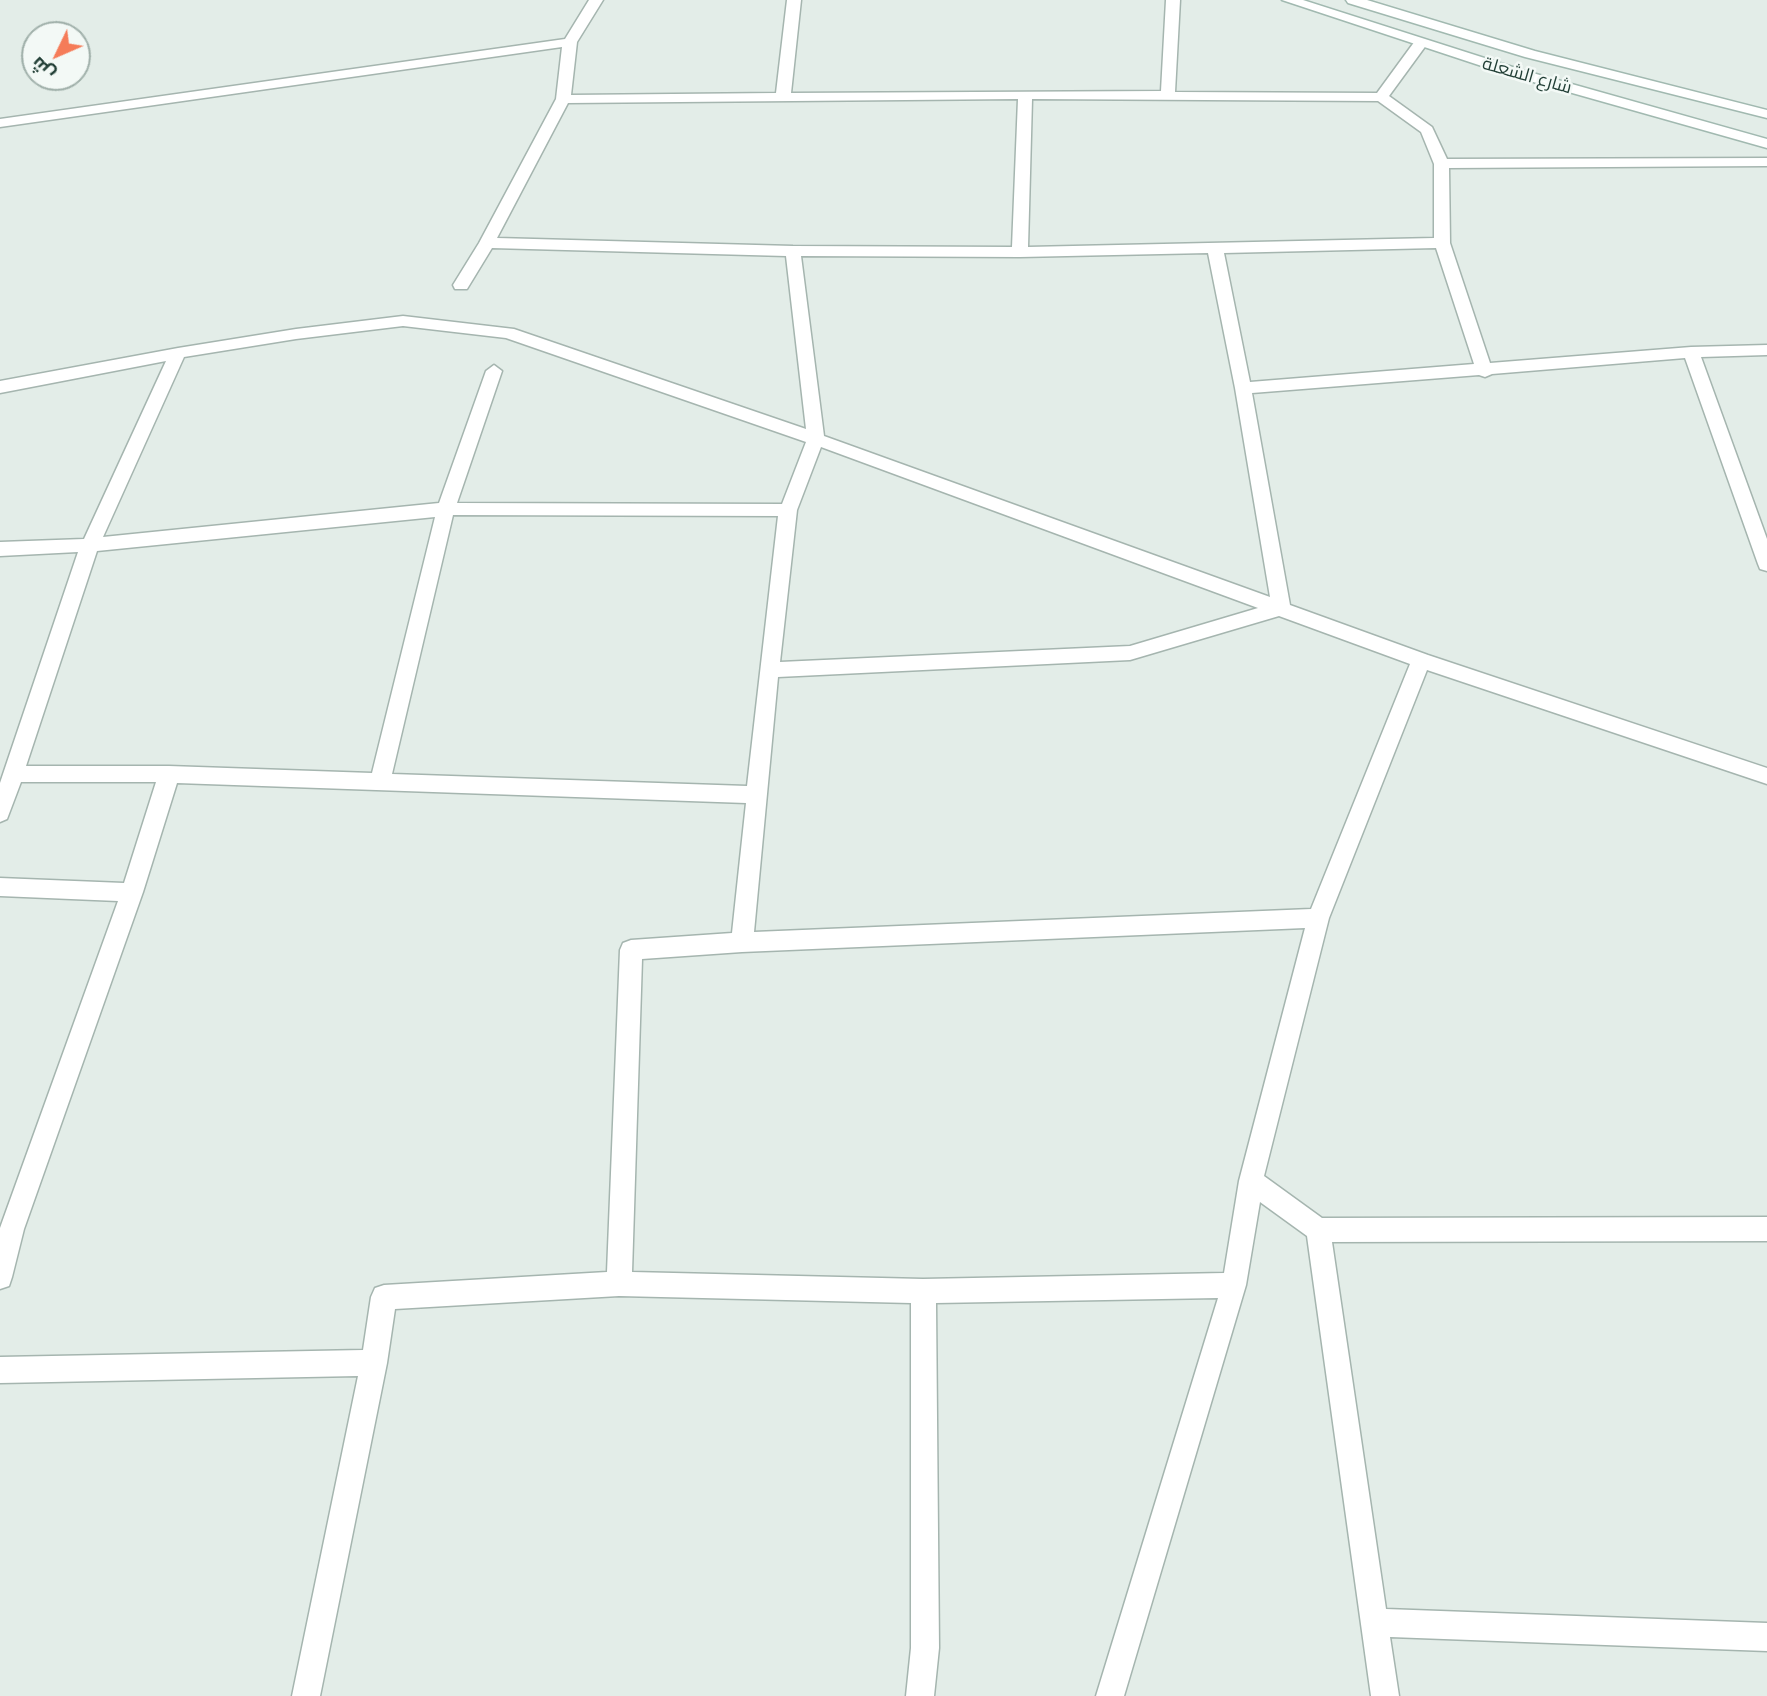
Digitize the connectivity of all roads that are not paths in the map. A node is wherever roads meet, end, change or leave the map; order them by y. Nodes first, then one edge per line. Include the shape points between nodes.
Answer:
1 (596, 0) edge
2 (794, 0) edge
3 (1173, 0) edge
4 (1289, 0) edge
5 (1353, 0) edge
6 (570, 41) junction
7 (1420, 44) junction
8 (1025, 95) junction
9 (1168, 97) junction
10 (1381, 97) junction
11 (783, 98) junction
12 (564, 99) junction
13 (1767, 114) edge
14 (0, 123) edge
15 (1767, 144) edge
16 (1767, 162) edge
17 (1441, 164) junction
18 (487, 243) junction
19 (1442, 243) junction
20 (1214, 249) junction
21 (793, 251) junction
22 (1020, 252) junction
23 (461, 285) dead end
24 (1767, 350) edge
25 (1690, 352) junction
26 (178, 353) junction
27 (1485, 370) junction
28 (494, 371) dead end
29 (0, 387) edge
30 (1243, 388) junction
31 (816, 439) junction
32 (446, 509) junction
33 (788, 510) junction
34 (1762, 533) edge
35 (90, 545) junction
36 (0, 549) edge
37 (1767, 564) edge
38 (1281, 608) junction
39 (1421, 660) junction
40 (769, 670) junction
41 (13, 774) junction
42 (169, 774) junction
43 (1767, 776) edge
44 (380, 782) junction
45 (758, 795) junction
46 (0, 813) edge
47 (0, 887) edge
48 (132, 892) junction
49 (1318, 918) junction
50 (742, 943) junction
51 (1251, 1181) junction
52 (1767, 1229) edge
53 (6, 1230) edge
54 (1318, 1230) junction
55 (0, 1277) edge
56 (619, 1284) junction
57 (1234, 1285) junction
58 (923, 1291) junction
59 (374, 1363) junction
60 (0, 1370) edge
61 (1374, 1622) junction
62 (1767, 1637) edge
63 (306, 1696) edge
64 (920, 1696) edge
65 (1110, 1696) edge
66 (1385, 1696) edge

1 - 6 street
2 - 11 street
3 - 9 street
4 - 7 street, شارع الشعلة
5 - 13 street, شارع الشعلة via 1530,54
6 - 12 street
6 - 14 street
7 - 10 street
7 - 15 street, شارع الشعلة
8 - 9 street
8 - 11 street
8 - 22 street
9 - 10 street
10 - 17 street via 1427,130
11 - 12 street
12 - 18 street
16 - 17 street
17 - 19 street
18 - 21 street
18 - 23 street
19 - 20 street
19 - 27 street
20 - 22 street
20 - 30 street
21 - 22 street
21 - 31 street
24 - 25 street
25 - 27 street
25 - 34 street
26 - 29 street
26 - 31 street via 403,321 461,326 508,333
26 - 35 street
27 - 30 street
28 - 32 street
30 - 38 street
31 - 33 street
31 - 38 street
32 - 33 street
32 - 35 street
32 - 44 street
33 - 40 street
34 - 37 street
35 - 36 street
35 - 41 street
38 - 39 street
38 - 40 street via 1130,653
39 - 43 street
39 - 49 street
40 - 45 street
41 - 42 street
41 - 46 street
42 - 44 street
42 - 48 street
44 - 45 street
45 - 50 street
47 - 48 street
48 - 53 street
49 - 50 street
49 - 51 street
50 - 56 street via 631,950
51 - 54 street
51 - 57 street
52 - 54 street
53 - 55 street
54 - 61 street
56 - 58 street
56 - 59 street via 384,1297
57 - 58 street
57 - 65 street
58 - 64 street via 926,1648
59 - 60 street
59 - 63 street
61 - 62 street
61 - 66 street

